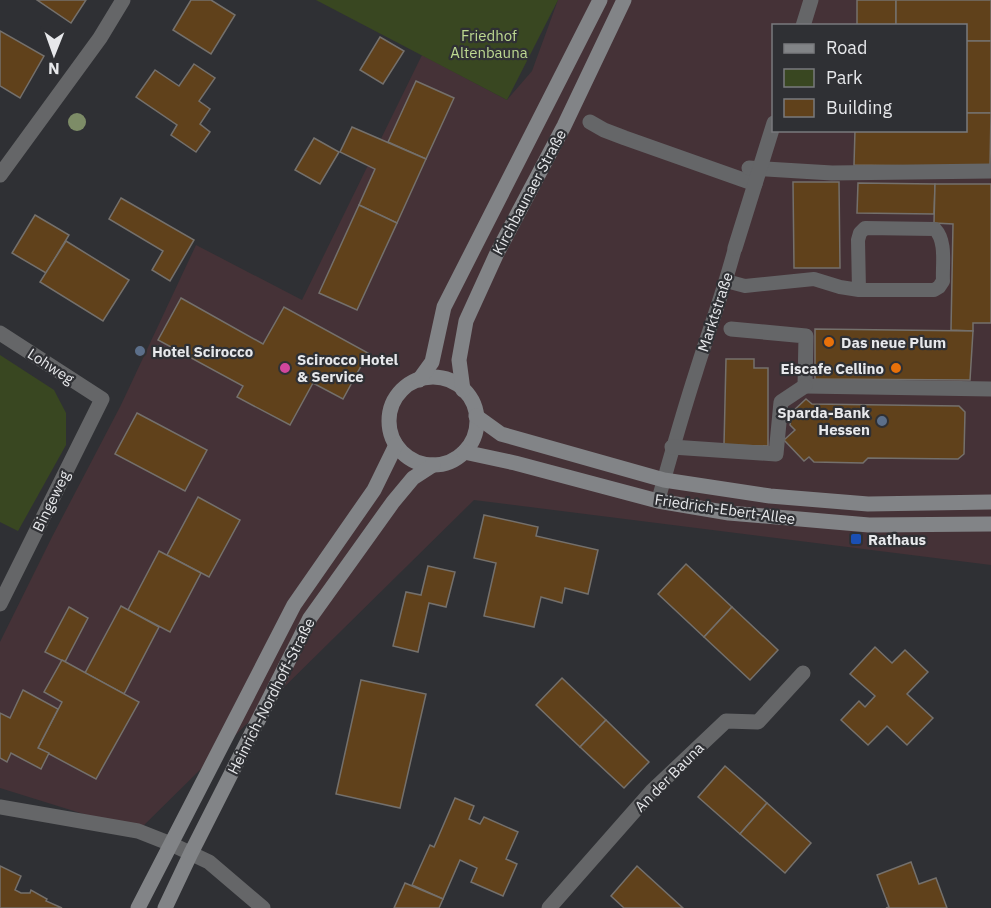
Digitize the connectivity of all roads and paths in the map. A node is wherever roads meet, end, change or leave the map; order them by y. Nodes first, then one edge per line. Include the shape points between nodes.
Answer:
1 (123, 0) edge
2 (600, 0) edge
3 (624, 0) edge
4 (811, 0) edge
5 (804, 24) edge
6 (590, 122) dead end
7 (772, 128) edge
8 (755, 168) junction
9 (991, 171) edge
10 (0, 175) edge
11 (755, 184) junction
12 (735, 248) joint
13 (726, 281) junction
14 (859, 290) junction
15 (731, 329) dead end
16 (0, 333) edge
17 (420, 380) junction
18 (805, 386) junction
19 (463, 390) junction
20 (991, 390) edge
21 (102, 399) joint
22 (476, 416) junction
23 (396, 445) junction
24 (672, 447) junction
25 (464, 452) junction
26 (434, 465) junction
27 (664, 480) junction
28 (658, 501) junction
29 (991, 502) edge
30 (991, 524) edge
31 (0, 604) edge
32 (803, 674) dead end
33 (0, 807) edge
34 (171, 844) junction
35 (191, 854) junction
36 (138, 908) edge
37 (165, 908) edge
38 (263, 908) edge
39 (549, 908) edge

1 - 10 street via 100,38
2 - 17 street, Kirchbaunaer Straße via 444,307 432,362
3 - 19 street, Kirchbaunaer Straße via 466,321 459,360
4 - 5 street
6 - 11 street
7 - 8 street, Marktstraße
8 - 9 street via 832,173
8 - 11 street, Marktstraße
11 - 12 street, Marktstraße
12 - 13 lane, Marktstraße
13 - 14 lane via 745,286 814,279
13 - 24 lane, Marktstraße
14 - 14 lane via 939,287 943,281 940,235 935,229 865,228 858,240
15 - 18 street via 806,336
16 - 21 street, Lohweg
17 - 19 street via 443,379
17 - 23 street via 403,390 392,406 389,426
18 - 20 street
18 - 24 street via 781,402 776,454
19 - 22 street
21 - 31 street, Bingeweg
22 - 25 street via 472,441
22 - 27 street, Friedrich-Ebert-Allee via 501,434
23 - 26 street via 419,463
23 - 34 street, Heinrich-Nordhoff-Straße via 374,490 294,605
24 - 27 lane, Marktstraße
25 - 26 street via 445,464
25 - 28 street, Friedrich-Ebert-Allee
26 - 35 street, Heinrich-Nordhoff-Straße via 413,478 398,496 310,618
27 - 28 lane, Marktstraße
27 - 29 street, Friedrich-Ebert-Allee via 770,496 868,504
28 - 30 street, Friedrich-Ebert-Allee via 729,513 869,525
32 - 39 street, An der Bauna via 758,722 726,720 652,791
33 - 34 street via 138,831
34 - 35 street
34 - 36 street, Heinrich-Nordhoff-Straße
35 - 37 street, Heinrich-Nordhoff-Straße
35 - 38 street via 215,867

